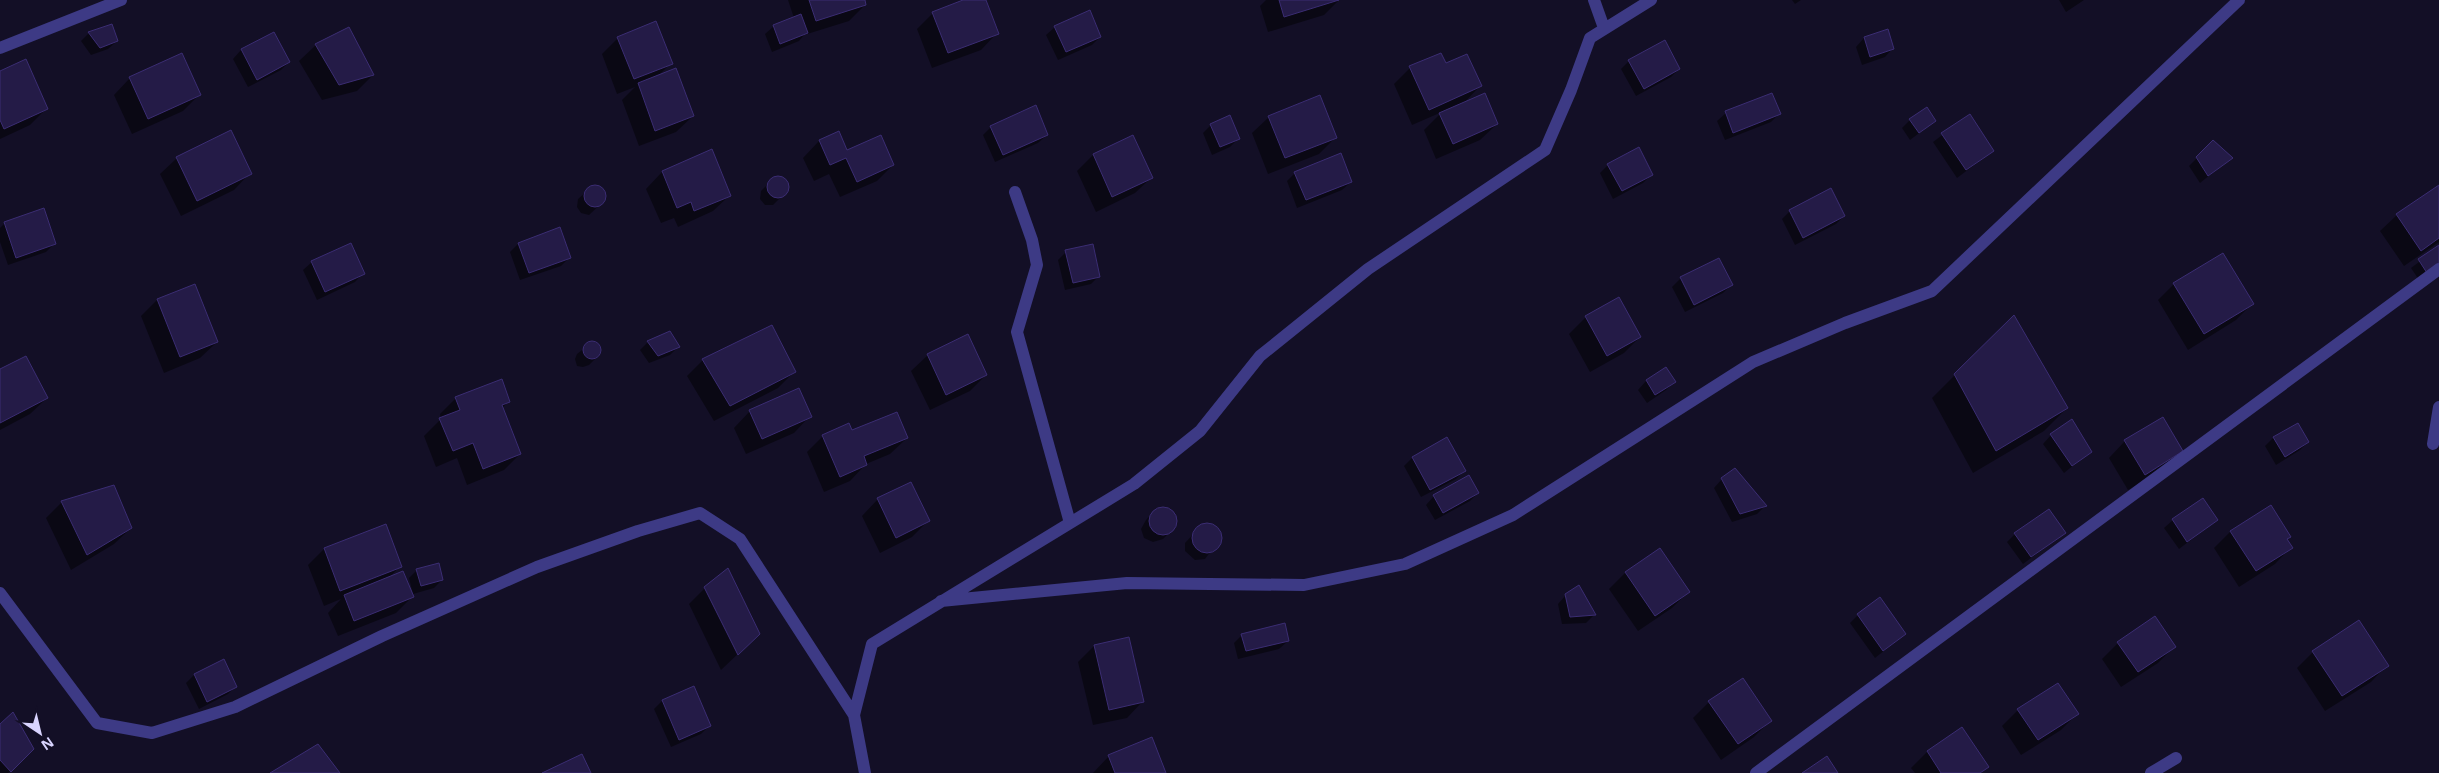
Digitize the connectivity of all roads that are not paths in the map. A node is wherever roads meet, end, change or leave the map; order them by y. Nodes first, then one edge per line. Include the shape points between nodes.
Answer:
1 (121, 0) edge
2 (1594, 0) edge
3 (1651, 0) edge
4 (2239, 0) edge
5 (1604, 28) junction
6 (0, 48) edge
7 (1016, 192) dead end
8 (2439, 269) edge
9 (2439, 407) edge
10 (2433, 444) dead end
11 (1070, 523) junction
12 (0, 593) edge
13 (941, 601) junction
14 (854, 715) junction
15 (2176, 758) dead end
16 (865, 773) edge
17 (1756, 773) edge
18 (2151, 773) edge

1 - 6 street
2 - 5 street
3 - 5 street
4 - 13 street via 1932,291 1845,322 1753,362 1513,515 1405,564 1304,585 1127,583
5 - 11 street via 1590,38 1545,150 1368,269 1260,356 1200,431 1134,484
7 - 11 street via 1037,265 1016,332
8 - 17 street
9 - 10 street
11 - 13 street
12 - 14 street via 97,723 152,733 235,707 382,636 537,567 638,530 700,514 740,539
13 - 14 street via 872,644
14 - 16 street
15 - 18 street

